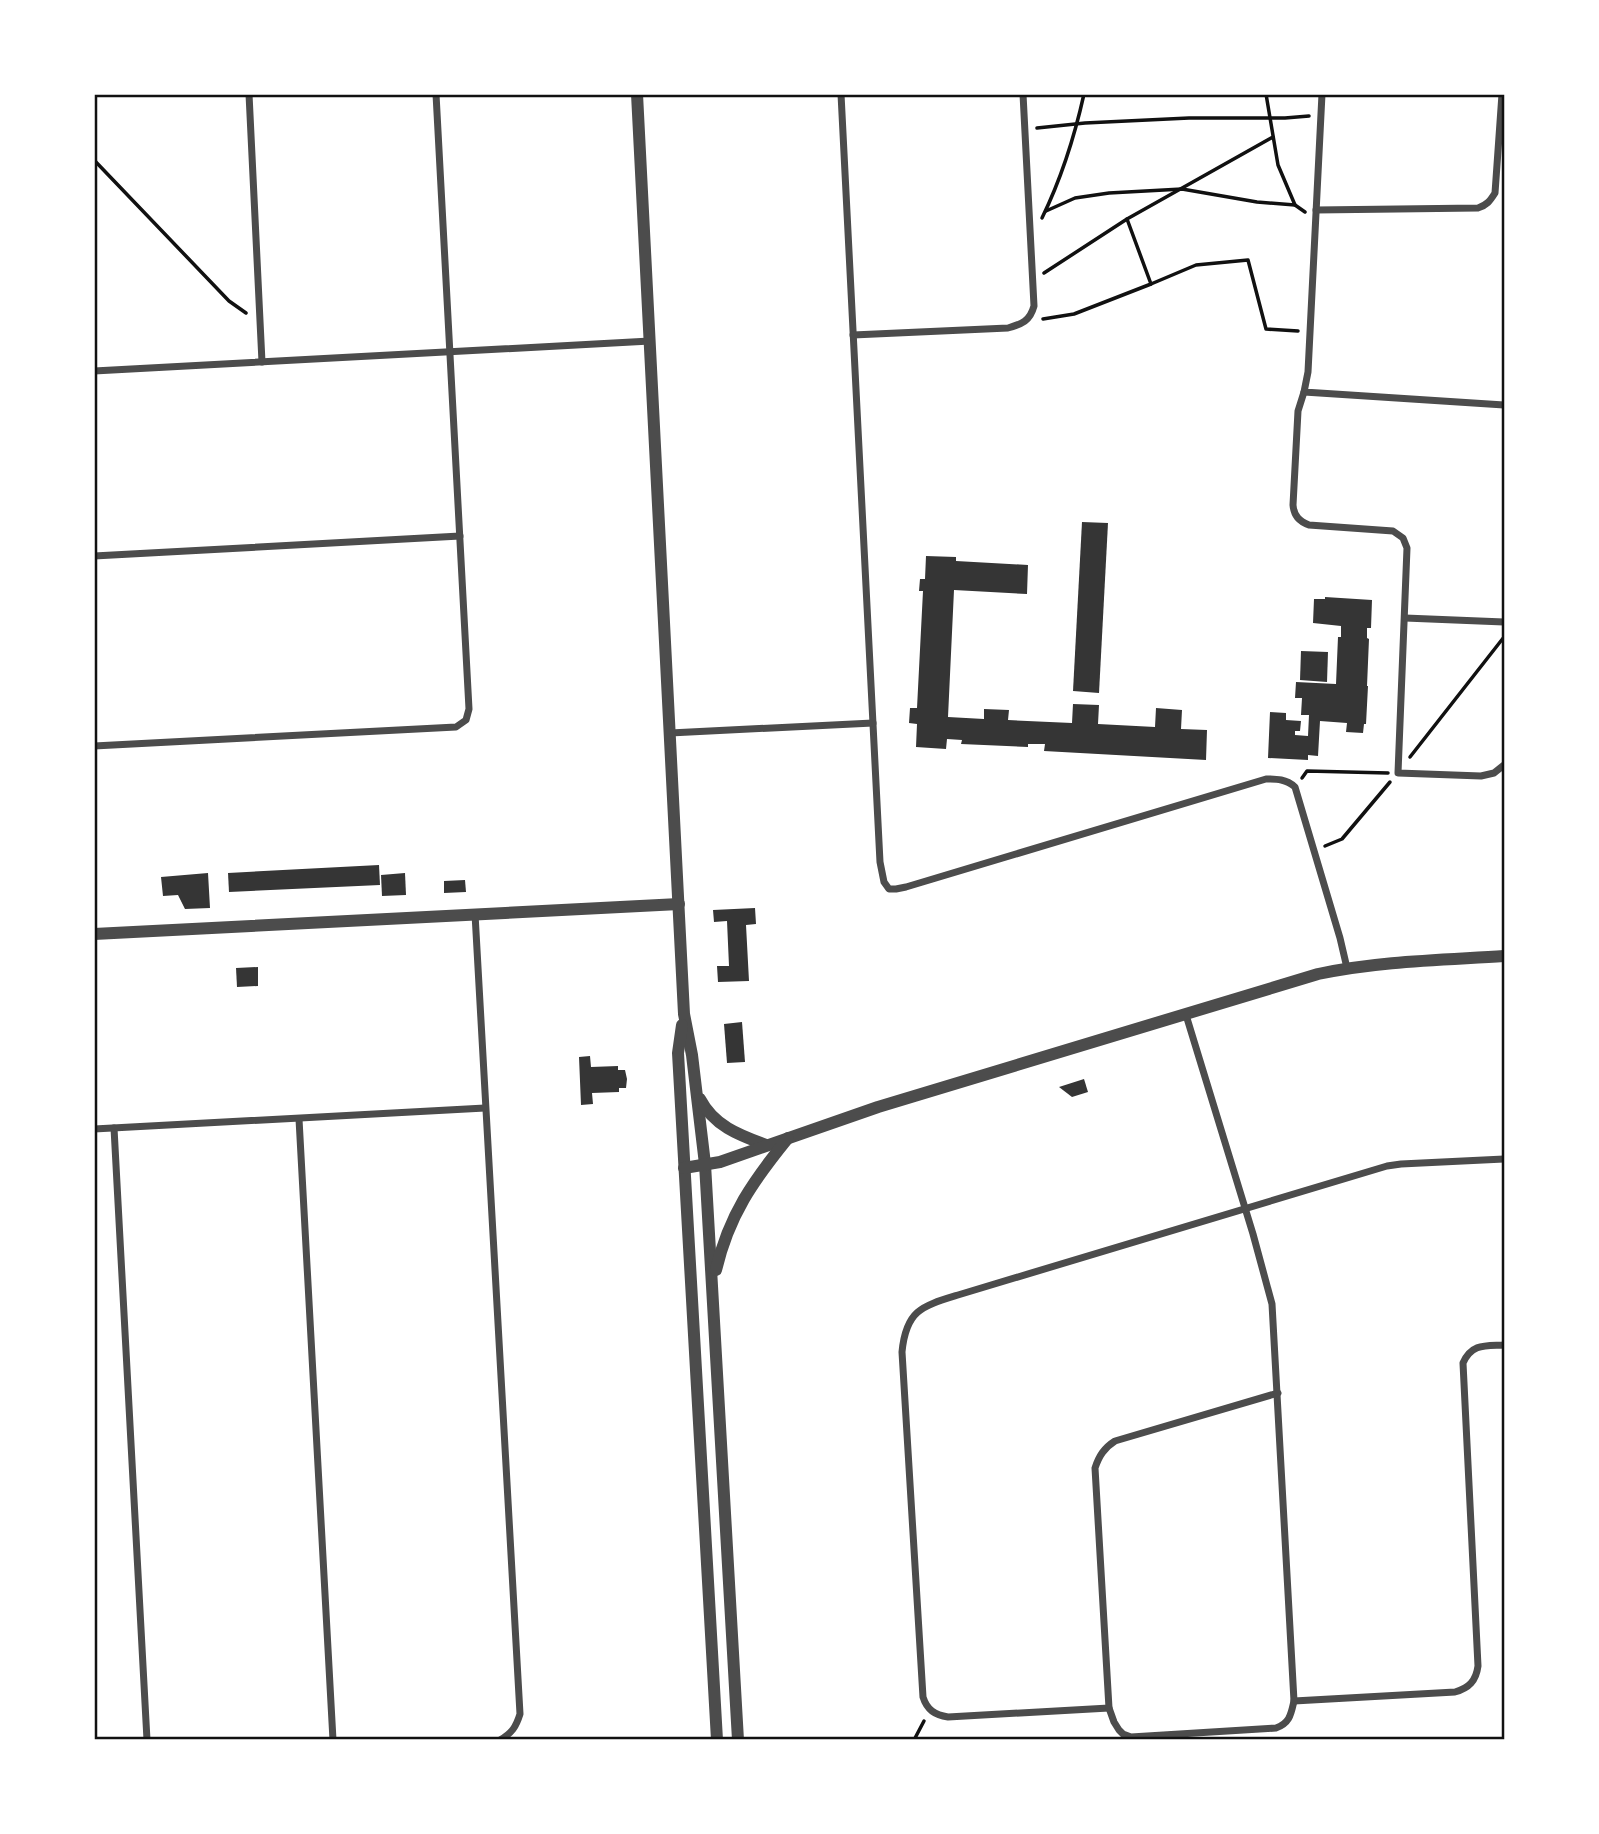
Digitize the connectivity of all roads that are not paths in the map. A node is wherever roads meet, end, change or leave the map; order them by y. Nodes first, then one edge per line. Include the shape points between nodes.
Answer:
1 (249, 94) edge
2 (436, 94) edge
3 (637, 94) edge
4 (841, 94) edge
5 (1023, 94) edge
6 (1322, 94) edge
7 (1502, 94) edge
8 (1315, 214) junction
9 (853, 335) junction
10 (650, 341) junction
11 (449, 352) junction
12 (262, 362) junction
13 (94, 370) edge
14 (1304, 393) junction
15 (1504, 405) edge
16 (460, 536) junction
17 (94, 556) edge
18 (1405, 618) junction
19 (1504, 622) edge
20 (873, 723) junction
21 (670, 733) junction
22 (94, 746) edge
23 (1504, 765) edge
24 (678, 904) junction
25 (475, 914) junction
26 (94, 934) edge
27 (1504, 956) edge
28 (1347, 968) junction
29 (684, 1014) junction
30 (1186, 1014) junction
31 (696, 1088) junction
32 (485, 1108) junction
33 (299, 1119) junction
34 (114, 1128) junction
35 (94, 1129) edge
36 (788, 1137) junction
37 (765, 1145) junction
38 (1504, 1159) edge
39 (705, 1164) junction
40 (684, 1168) junction
41 (1245, 1208) junction
42 (712, 1284) junction
43 (1504, 1345) edge
44 (1278, 1393) junction
45 (1294, 1701) junction
46 (1109, 1708) junction
47 (511, 1734) junction
48 (147, 1740) edge
49 (333, 1740) edge
50 (500, 1740) edge
51 (518, 1740) edge
52 (717, 1740) edge
53 (738, 1740) edge

1 - 12 street
2 - 11 street
3 - 10 street
4 - 9 street
5 - 9 street via 1032,315 1008,328
6 - 8 street
7 - 8 street via 1495,193 1489,203 1478,208
8 - 14 street
9 - 20 street
10 - 11 street
10 - 21 street
11 - 12 street
11 - 16 street
12 - 13 street
14 - 15 street
14 - 18 street via 1298,411 1294,512 1309,525 1388,529 1403,538 1408,553
16 - 17 street
16 - 22 street via 469,709 462,724
18 - 19 street
18 - 23 street via 1398,773 1481,776
20 - 21 street
20 - 28 street via 880,862 889,889 1266,779 1281,779 1295,787
21 - 24 street
24 - 25 street
24 - 29 street
25 - 26 street
25 - 32 street
27 - 28 street
28 - 30 street
29 - 31 street
29 - 40 street via 678,1053
30 - 36 street
30 - 41 street
31 - 37 street via 716,1121
31 - 39 street
32 - 33 street
32 - 47 street via 520,1714
33 - 34 street
33 - 49 street
34 - 35 street
34 - 48 street
36 - 37 street
36 - 42 street via 737,1210
37 - 39 street
38 - 41 street via 1387,1166
39 - 40 street
39 - 42 street
40 - 52 street
41 - 44 street via 1272,1304
41 - 46 street via 930,1303 910,1320 904,1334 925,1704 947,1717
42 - 53 street
43 - 45 street via 1476,1348 1463,1363 1478,1667 1473,1681 1455,1692
44 - 45 street
44 - 46 street via 1115,1441 1098,1459
45 - 46 street via 1287,1722 1276,1728 1161,1736 1123,1734
47 - 50 street
47 - 51 street

